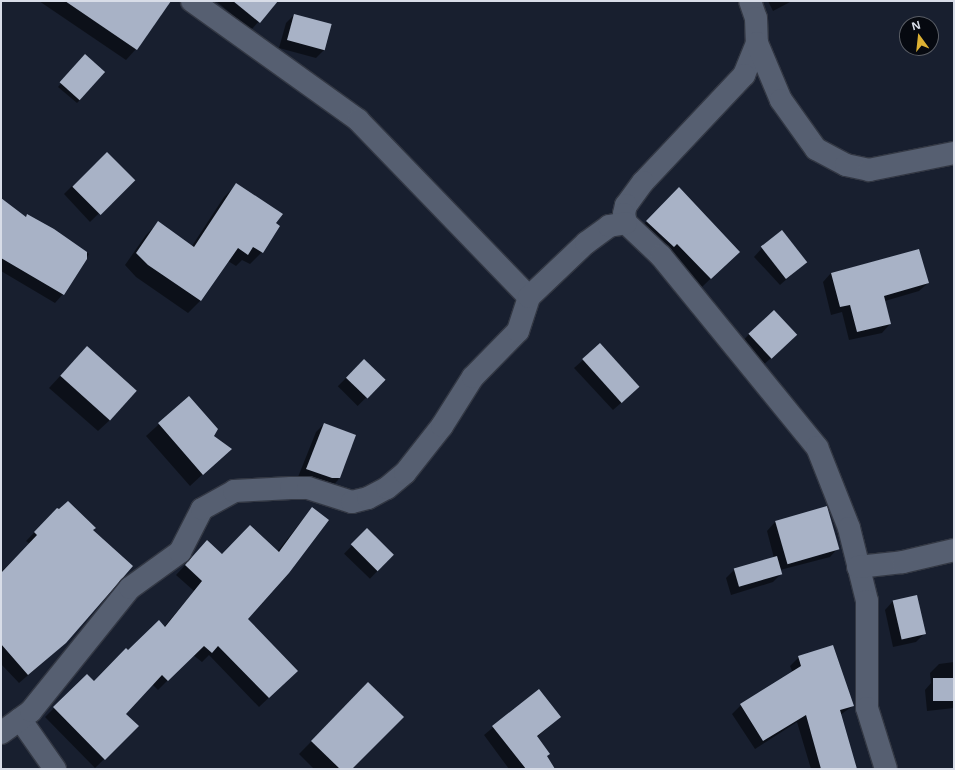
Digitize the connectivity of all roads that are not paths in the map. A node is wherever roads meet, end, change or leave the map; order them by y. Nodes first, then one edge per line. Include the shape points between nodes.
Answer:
1 (192, 1) edge
2 (750, 1) edge
3 (757, 43) junction
4 (954, 153) edge
5 (626, 223) junction
6 (529, 297) junction
7 (954, 550) edge
8 (858, 567) junction
9 (20, 719) junction
10 (1, 733) edge
11 (55, 769) edge
12 (886, 769) edge

1 - 6 street via 358,120
2 - 3 street via 756,18
3 - 4 street via 782,100 816,150 846,165 869,170
3 - 5 street via 744,75 643,182 626,205
5 - 6 street via 609,226 586,243
5 - 8 street via 661,256 817,447 849,528
6 - 9 street via 518,331 473,377 442,426 405,473 374,495 352,502 308,488 291,488 234,491 202,509 180,552 130,588 31,711
7 - 8 street via 903,562
8 - 12 street via 867,601 867,708
9 - 10 street
9 - 11 street

